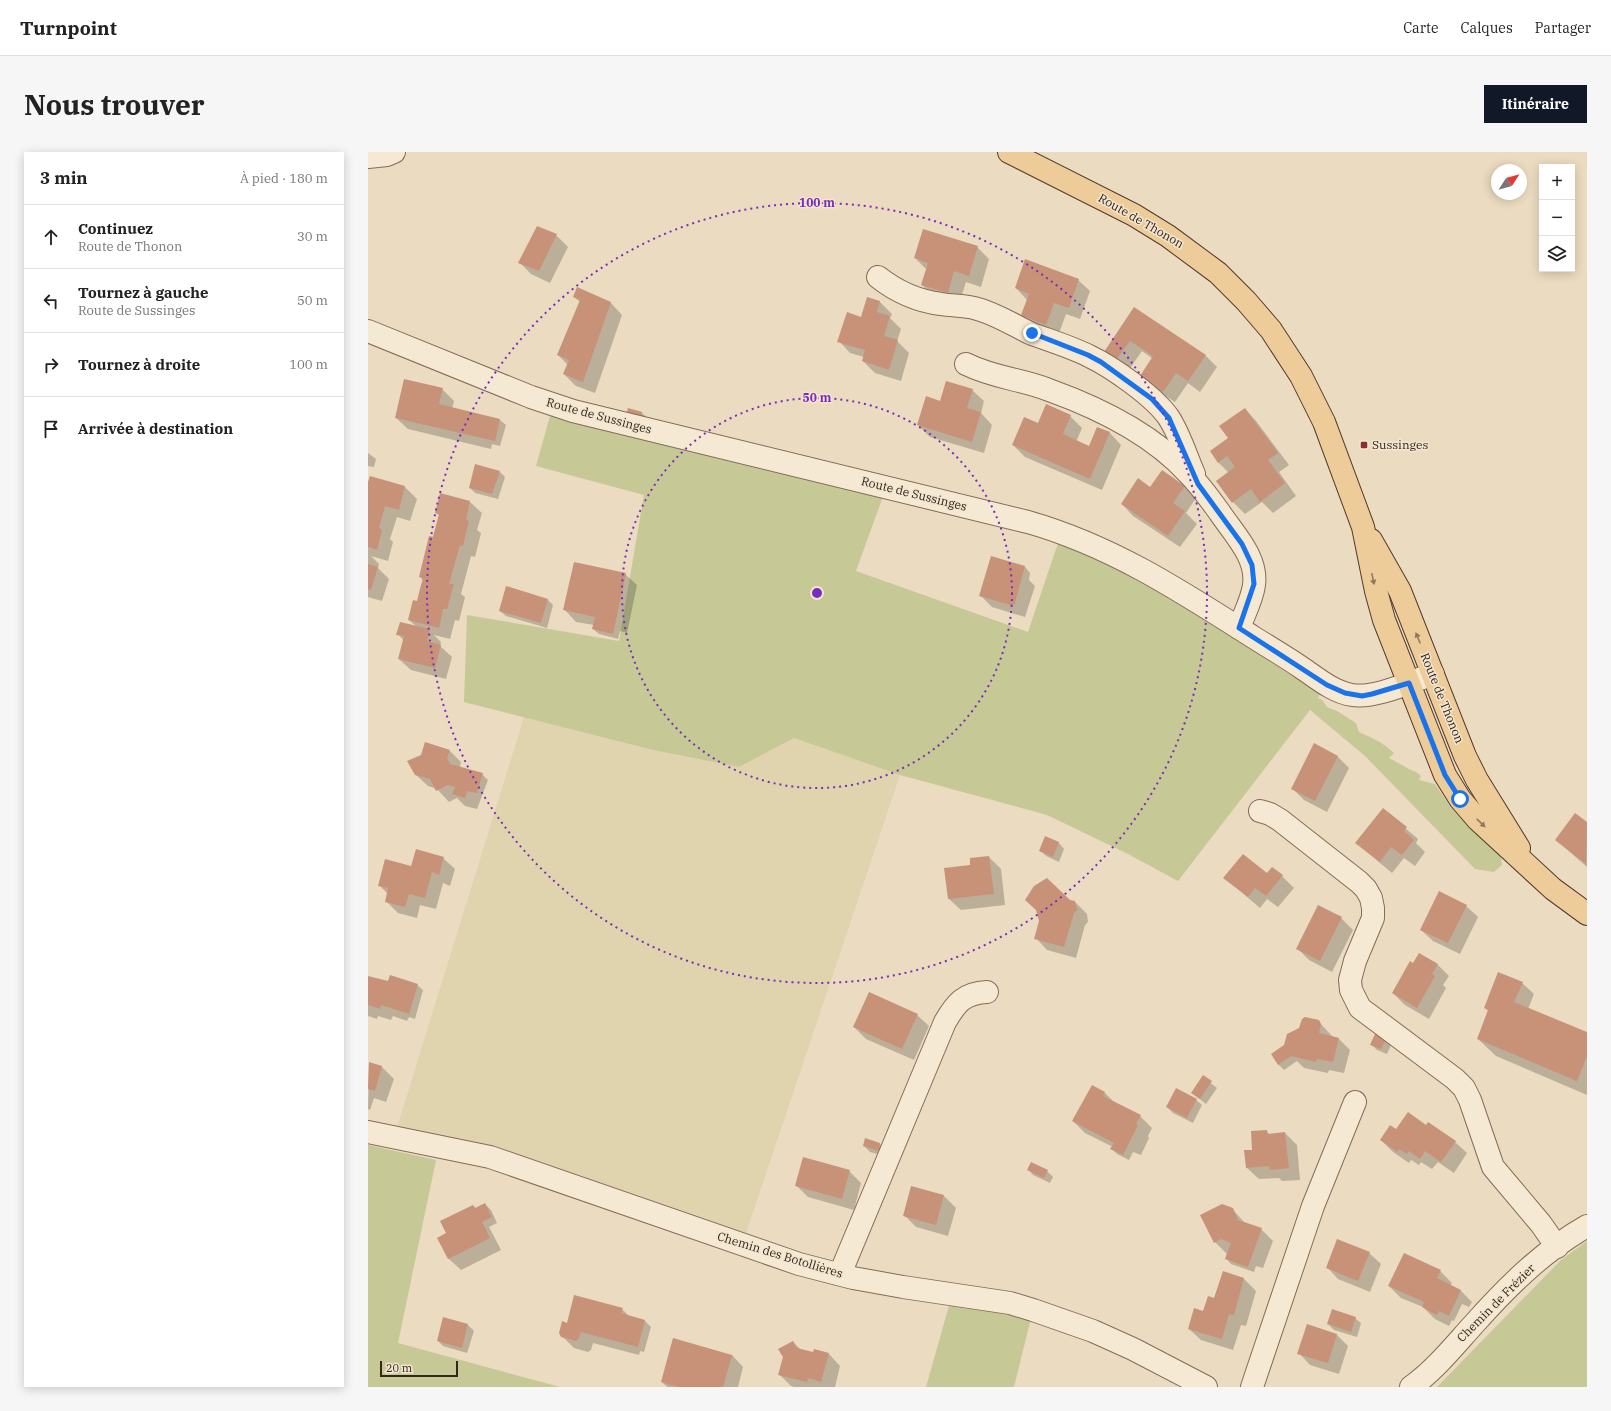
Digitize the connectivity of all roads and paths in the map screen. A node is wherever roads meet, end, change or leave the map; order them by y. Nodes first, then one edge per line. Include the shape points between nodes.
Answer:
1 (394, 152) edge
2 (1009, 152) edge
3 (368, 157) edge
4 (878, 277) dead end
5 (368, 331) edge
6 (966, 364) dead end
7 (1198, 484) junction
8 (1363, 526) junction
9 (1239, 628) junction
10 (1433, 674) junction
11 (1409, 683) junction
12 (1260, 811) dead end
13 (1530, 866) junction
14 (1587, 914) edge
15 (987, 992) dead end
16 (1355, 1102) dead end
17 (368, 1132) edge
18 (1587, 1226) edge
19 (1556, 1247) junction
20 (840, 1274) junction
21 (1196, 1384) edge
22 (1252, 1387) edge
23 (1411, 1387) edge

1 - 3 street
2 - 8 main road, Route de Thonon via 1127,212 1168,236 1202,260 1246,301 1283,346 1309,390 1324,422
4 - 7 street via 915,298 986,311 1101,362 1162,409 1174,426
5 - 9 street, Route de Sussinges via 531,397 573,411 1061,532 1130,562
6 - 7 street via 1000,378 1048,389 1100,411 1168,454
7 - 9 street via 1242,544 1252,565 1254,584
10 -> 8 main road, Route de Thonon via 1400,591
8 -> 11 main road, Route de Thonon via 1379,605
9 - 11 street, Route de Sussinges via 1327,685 1345,693 1362,696
10 - 11 street, Route de Sussinges
10 - 13 main road, Route de Thonon via 1477,780
11 -> 13 main road, Route de Thonon via 1445,775 1460,799 1485,828
12 - 19 street via 1280,820 1366,889 1371,898 1373,918 1351,970 1350,980 1355,999 1368,1014 1464,1088 1493,1167 1541,1224
13 - 14 main road, Route de Thonon via 1554,889
15 - 20 street via 966,996 959,1001 945,1022
16 - 22 street via 1340,1134 1311,1212
17 - 20 street, Chemin des Botollières via 490,1157 759,1251
18 - 19 street, Chemin de Frézier
19 - 23 street, Chemin de Frézier via 1508,1287 1436,1365
20 - 21 street, Chemin des Botollières via 903,1287 1010,1303 1033,1310 1100,1334

